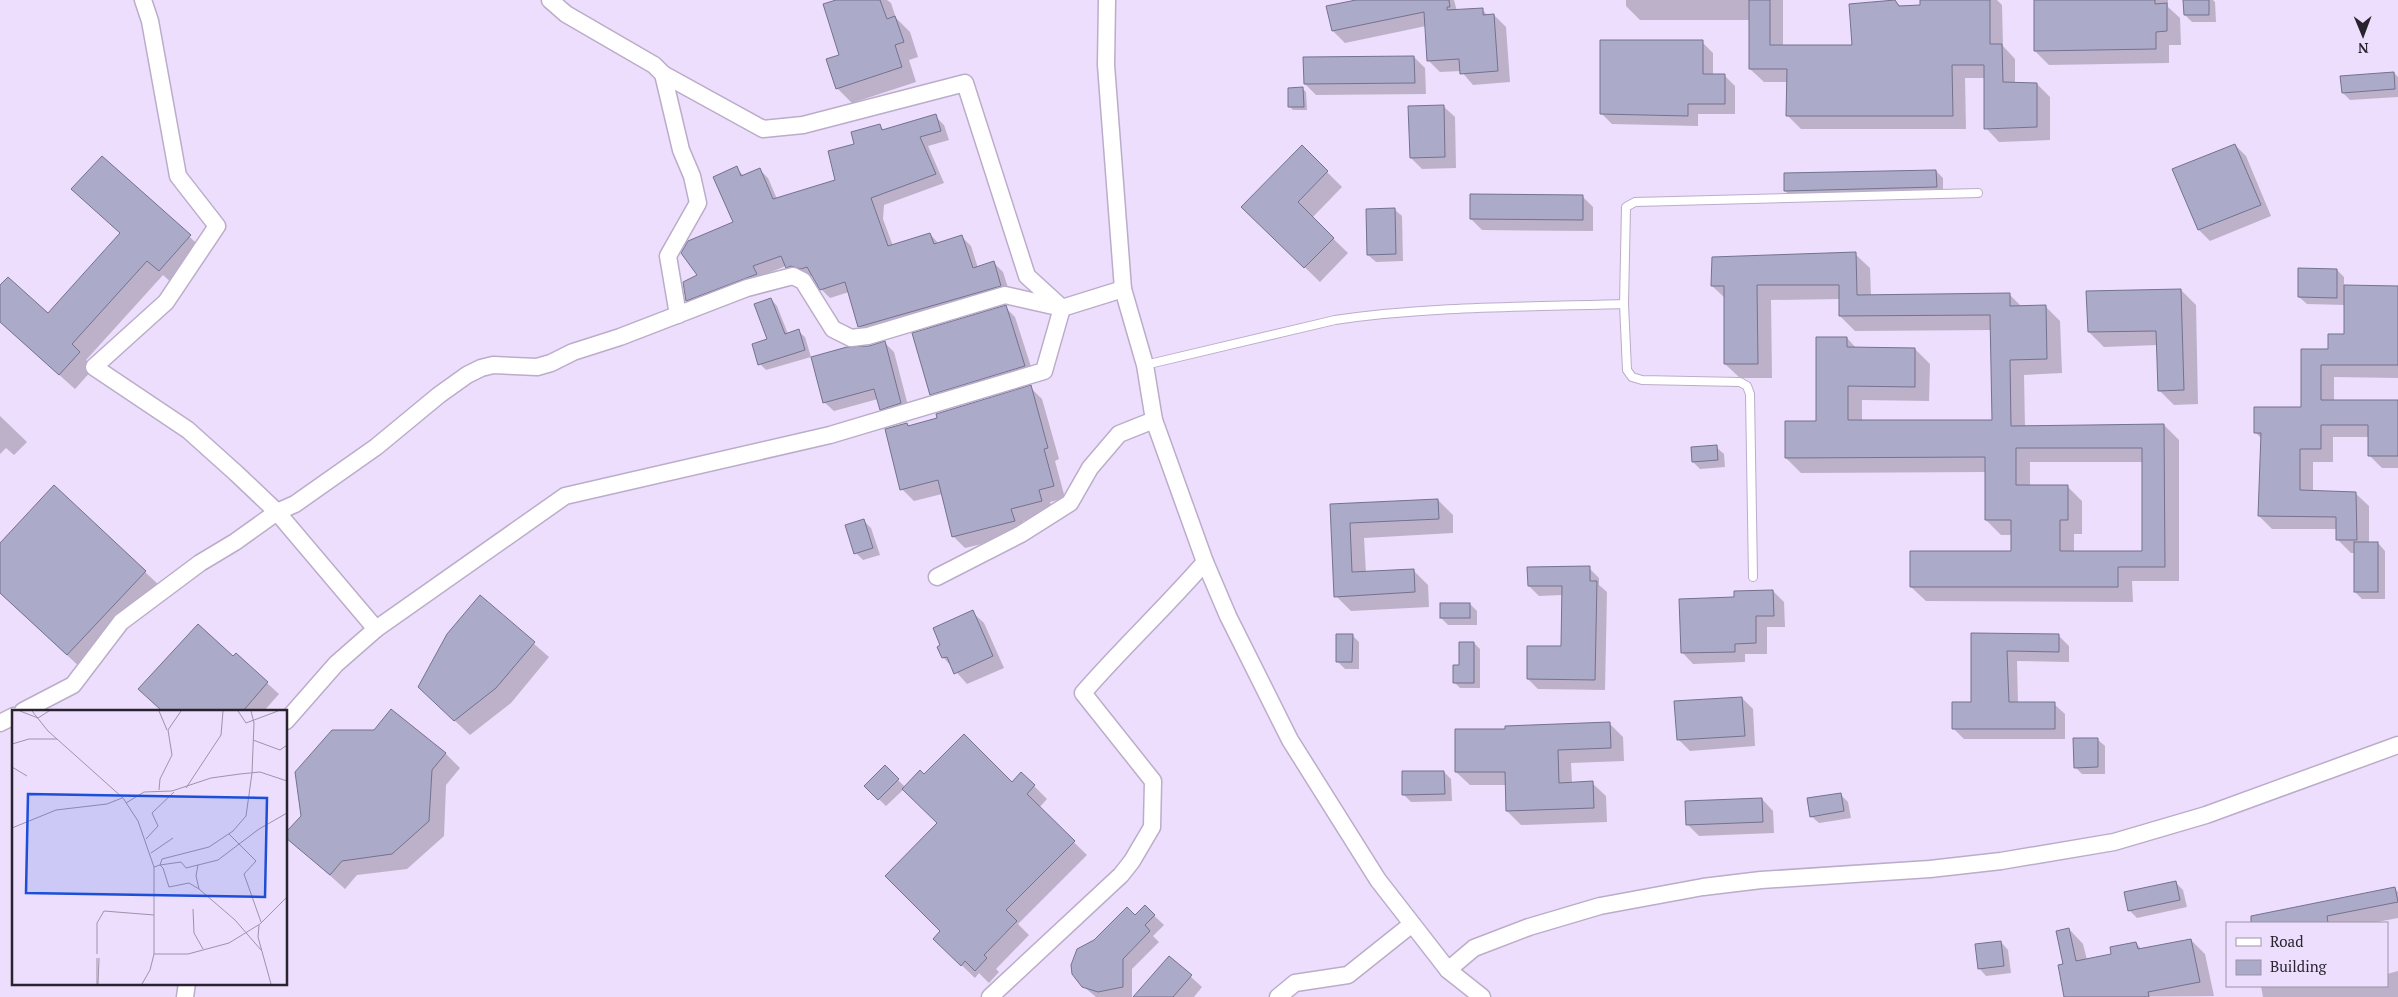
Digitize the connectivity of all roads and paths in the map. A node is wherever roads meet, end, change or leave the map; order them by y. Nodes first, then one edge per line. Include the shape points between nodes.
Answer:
1 (143, 0) edge
2 (550, 0) edge
3 (1107, 0) edge
4 (663, 74) junction
5 (1978, 193) dead end
6 (1123, 289) junction
7 (1624, 304) junction
8 (1062, 308) junction
9 (678, 314) junction
10 (1144, 366) junction
11 (1154, 420) junction
12 (277, 512) junction
13 (1205, 562) junction
14 (1752, 577) dead end
15 (937, 578) dead end
16 (376, 629) junction
17 (25, 710) edge
18 (12, 717) edge
19 (288, 718) edge
20 (0, 723) edge
21 (2398, 745) edge
22 (1412, 924) junction
23 (1448, 970) junction
24 (187, 984) edge
25 (185, 997) edge
26 (990, 997) edge
27 (1278, 997) edge
28 (1482, 997) edge

1 - 12 street via 150,21 178,176 216,226 166,302 94,367 188,430
2 - 4 street via 566,14 654,65
3 - 6 street via 1106,65
4 - 8 street via 763,129 803,125 965,83 1027,276
4 - 9 street via 681,150 692,176 698,203 668,256
5 - 7 lane via 1630,204 1625,214
6 - 8 street
6 - 10 street
7 - 10 lane via 1480,308 1365,316 1335,320
7 - 14 lane via 1627,370 1632,377 1642,380 1740,382 1747,386 1750,394
8 - 9 street via 1005,295 868,336 851,338 833,329 803,280 793,276 747,288
8 - 16 street via 1044,371 830,435 565,496
9 - 12 street via 538,367 493,366 467,374 376,447 294,504
10 - 11 street
11 - 13 street
11 - 15 street via 1119,434 1090,468 1070,503 1021,534
12 - 16 street
12 - 17 street via 200,563 122,622 73,685
13 - 22 street via 1228,616 1290,740 1378,880
13 - 26 street via 1083,693 1153,782 1152,827 1121,875
16 - 19 street via 336,664
18 - 20 street
21 - 23 street via 2206,815 2114,842 1930,869 1703,887 1600,906 1529,927 1474,948
22 - 23 street
22 - 27 street via 1348,976 1295,983
23 - 28 street
24 - 25 street

